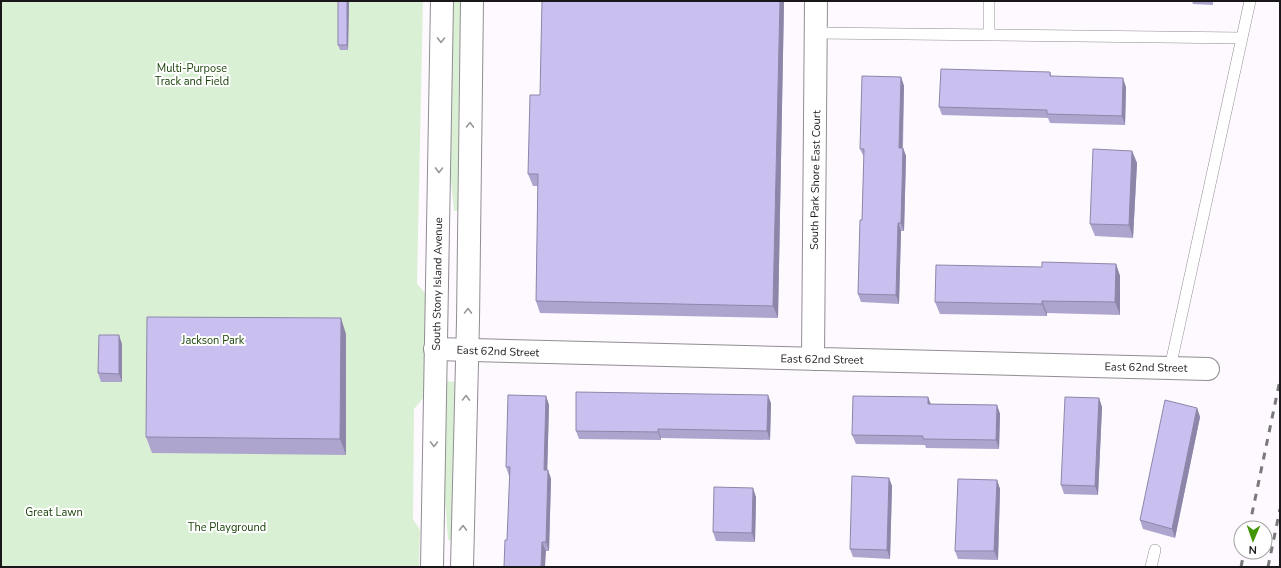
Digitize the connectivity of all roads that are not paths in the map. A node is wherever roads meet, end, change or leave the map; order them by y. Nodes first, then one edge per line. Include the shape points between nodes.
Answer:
1 (442, 1) edge
2 (472, 1) edge
3 (816, 1) edge
4 (989, 1) edge
5 (1250, 1) edge
6 (816, 32) junction
7 (989, 35) junction
8 (1242, 38) junction
9 (435, 349) junction
10 (467, 350) junction
11 (813, 359) junction
12 (1170, 368) junction
13 (1208, 369) dead end
14 (1155, 550) dead end
15 (432, 567) edge
16 (462, 567) edge
17 (1151, 567) edge

1 -> 9 street, South Stony Island Avenue
10 -> 2 street
3 - 6 street, South Park Shore East Court
4 - 7 lane
5 - 8 lane
6 - 7 lane
6 - 11 street, South Park Shore East Court
7 - 8 lane
8 - 12 lane
9 - 10 street, East 62nd Street
9 -> 15 street, South Stony Island Avenue
10 - 11 street, East 62nd Street
16 -> 10 street
11 - 12 street, East 62nd Street
12 - 13 street, East 62nd Street
14 - 17 lane

